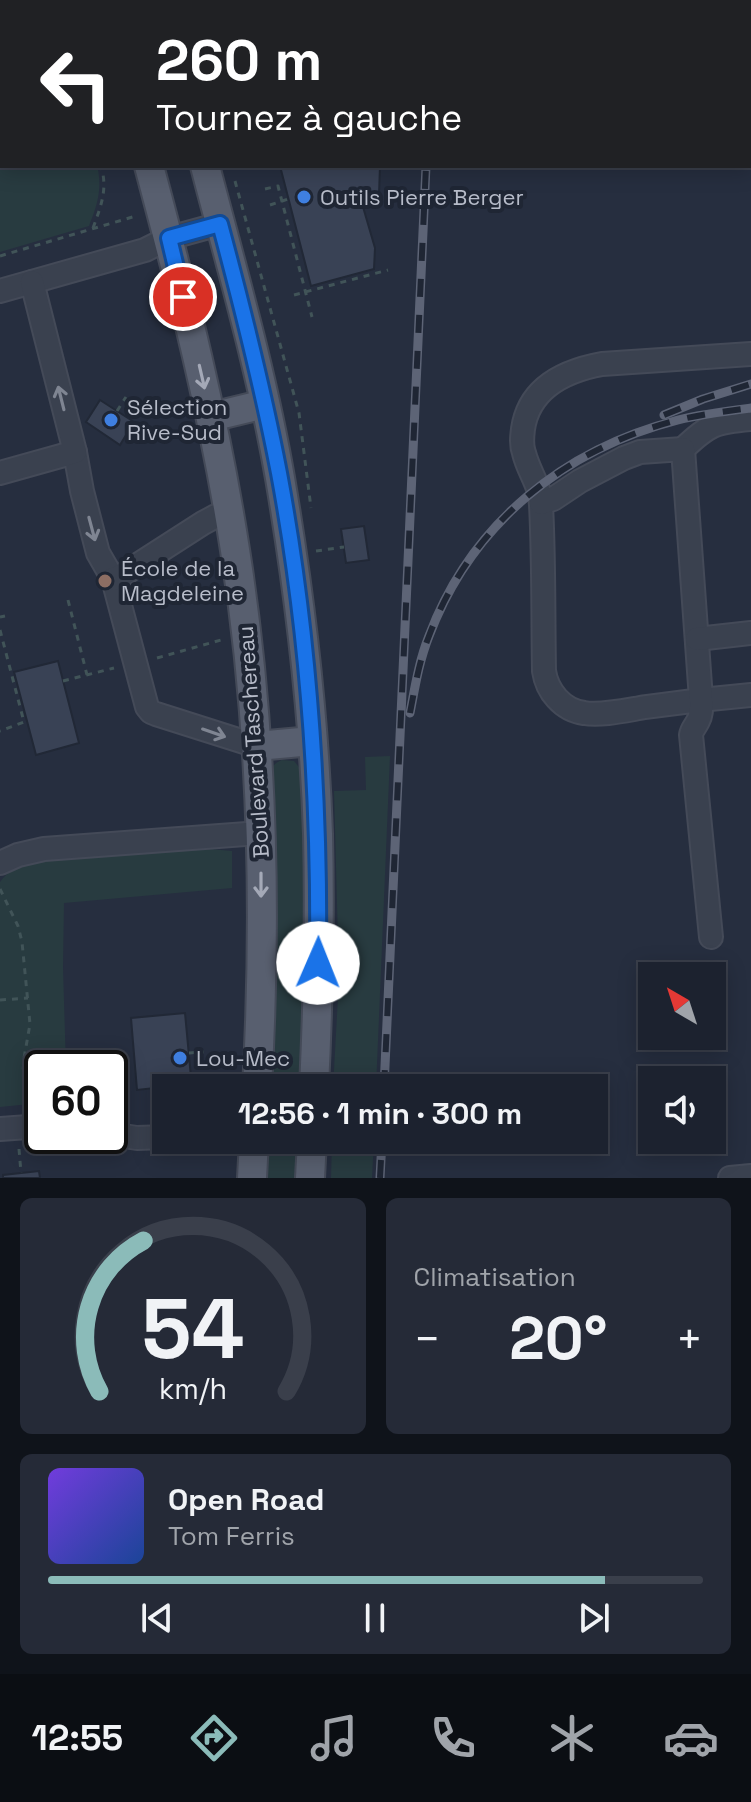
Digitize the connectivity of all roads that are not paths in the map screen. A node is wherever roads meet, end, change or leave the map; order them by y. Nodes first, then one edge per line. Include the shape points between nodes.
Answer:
1 (150, 168) edge
2 (206, 168) edge
3 (220, 224) junction
4 (169, 238) junction
5 (32, 282) junction
6 (0, 291) edge
7 (751, 354) edge
8 (265, 404) junction
9 (211, 417) junction
10 (751, 419) edge
11 (683, 449) junction
12 (75, 452) junction
13 (0, 473) edge
14 (541, 503) junction
15 (229, 514) junction
16 (113, 579) junction
17 (751, 633) edge
18 (697, 639) junction
19 (751, 695) edge
20 (701, 699) junction
21 (312, 741) junction
22 (257, 746) junction
23 (260, 833) junction
24 (0, 863) edge
25 (711, 937) dead end
26 (257, 1074) edge
27 (314, 1074) edge
28 (24, 1123) edge
29 (0, 1129) edge
30 (128, 1137) edge
31 (152, 1137) edge
32 (253, 1154) edge
33 (311, 1154) edge
34 (751, 1176) edge
35 (252, 1178) edge
36 (310, 1178) edge
37 (730, 1178) edge

1 - 4 main road, Boulevard Taschereau
2 - 3 main road
3 - 4 street
3 - 8 main road
4 - 5 street via 145,250
4 -> 9 main road, Boulevard Taschereau
5 - 6 street
12 -> 5 street
7 - 14 street via 602,364 547,385 531,402 522,438
8 - 9 main road
8 - 21 main road via 298,596
9 - 15 main road, Boulevard Taschereau
10 - 11 street via 717,423
11 - 14 street via 632,455
11 - 18 street
12 - 13 street
12 -> 16 street via 98,553
14 - 20 street via 544,671 553,694 584,713
15 - 16 street via 210,519
15 - 22 main road, Boulevard Taschereau
16 -> 22 street via 151,712
17 - 18 street
18 - 20 street
19 - 20 street
20 - 25 street via 701,714 691,735
21 - 22 main road
21 - 27 main road via 319,922
22 - 23 main road, Boulevard Taschereau
23 - 24 street via 44,849
23 -> 26 main road, Boulevard Taschereau
28 - 29 street
30 - 31 street
32 - 35 main road
33 - 36 main road
34 - 37 street

